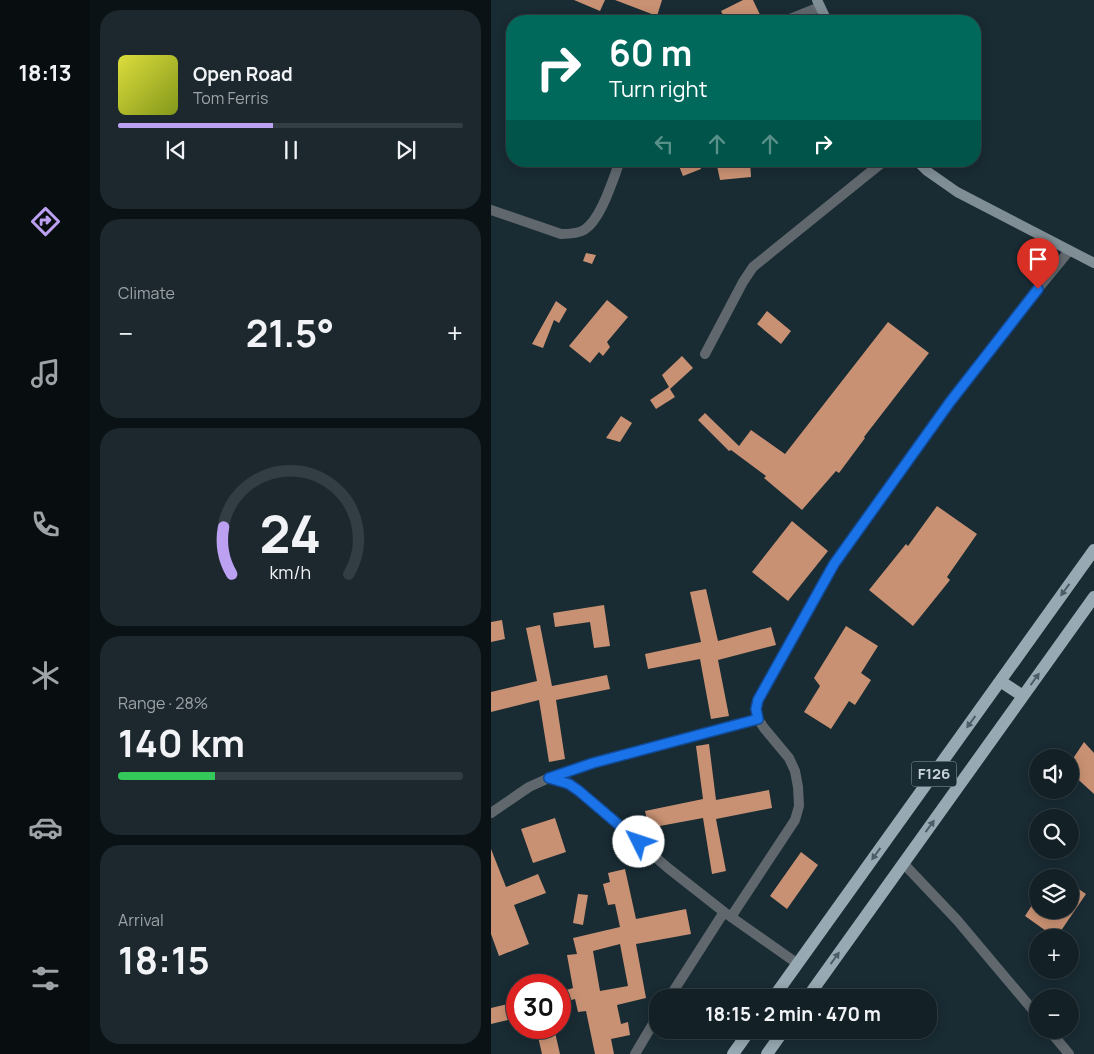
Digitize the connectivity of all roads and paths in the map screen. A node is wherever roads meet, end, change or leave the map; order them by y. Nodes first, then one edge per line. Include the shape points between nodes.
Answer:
1 (819, 3) edge
2 (796, 15) edge
3 (824, 15) edge
4 (618, 167) edge
5 (878, 167) edge
6 (923, 167) edge
7 (491, 210) edge
8 (1069, 251) junction
9 (1094, 263) edge
10 (705, 354) dead end
11 (1094, 550) edge
12 (1094, 597) edge
13 (1000, 681) junction
14 (1023, 696) junction
15 (758, 719) junction
16 (549, 778) junction
17 (491, 813) edge
18 (903, 863) junction
19 (727, 914) junction
20 (798, 964) junction
21 (675, 989) edge
22 (780, 989) edge
23 (813, 989) edge
24 (1029, 1006) edge
25 (649, 1030) edge
26 (744, 1039) edge
27 (778, 1039) edge
28 (1056, 1039) edge
29 (635, 1054) edge
30 (733, 1054) edge
31 (767, 1054) edge
32 (1069, 1054) edge

1 - 2 street
1 - 3 street
4 - 7 street via 600,212 585,230 561,234
5 - 10 street via 753,267
6 - 8 street via 957,192
8 - 9 street
8 - 15 street via 950,402 834,564 758,700
11 -> 13 main road, F126
14 -> 12 main road, F126
13 - 14 main road
13 -> 20 main road, F126
18 -> 14 main road, F126
15 - 16 street
15 - 19 street via 789,758 799,787 799,806 795,820
16 - 17 street via 529,787
16 - 19 street via 579,791
23 -> 18 main road, F126
18 - 24 street via 957,920
19 - 20 street
19 - 21 street
20 - 22 main road, F126
25 - 29 street
26 - 30 main road
27 - 31 main road
28 - 32 street

